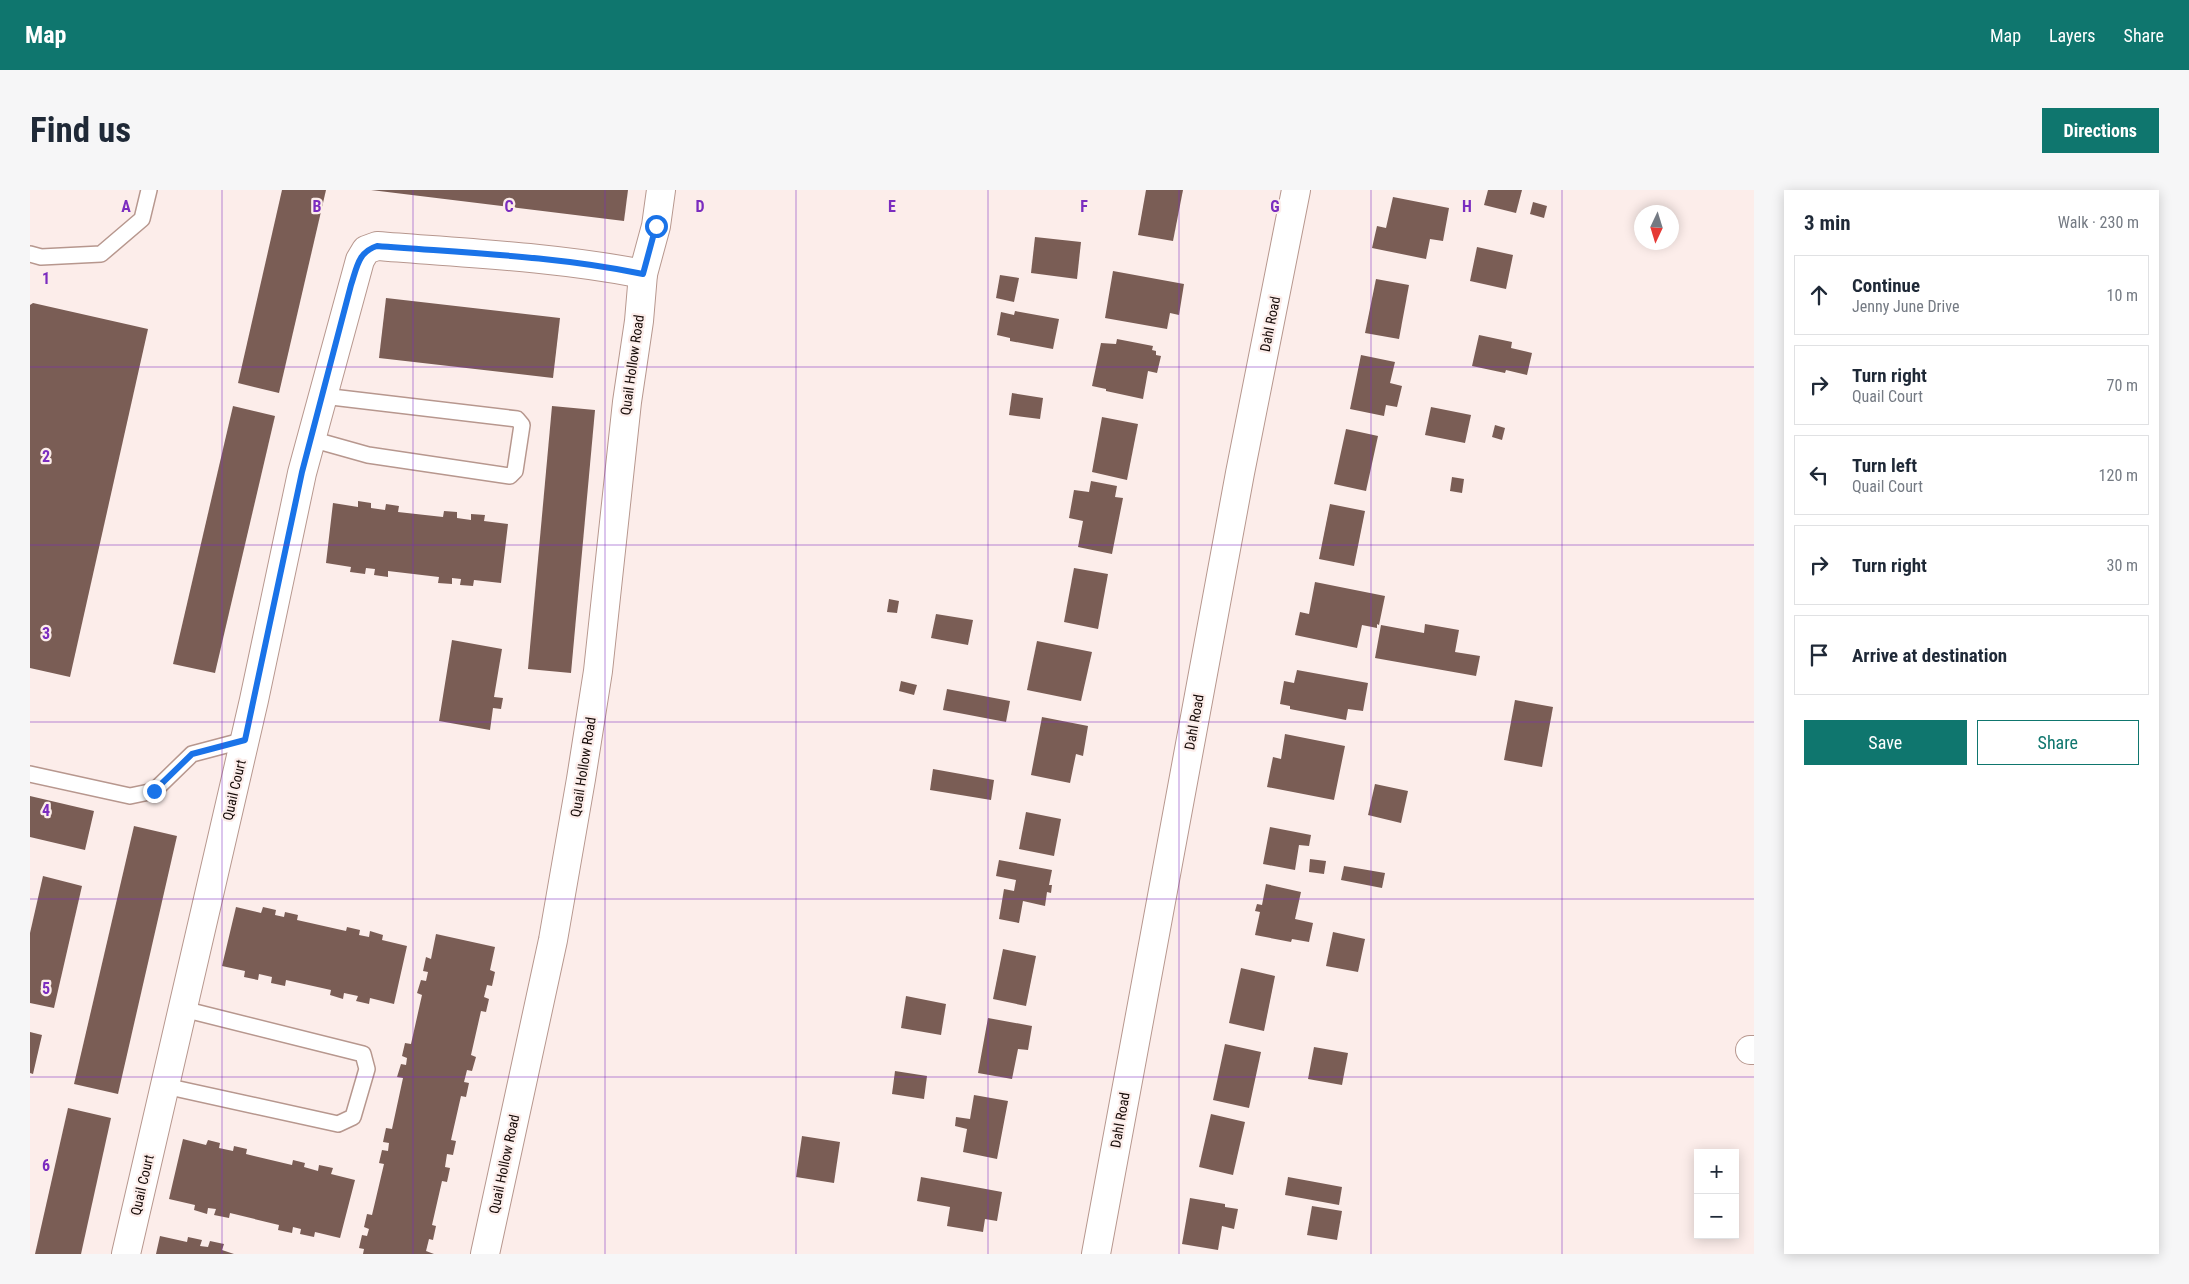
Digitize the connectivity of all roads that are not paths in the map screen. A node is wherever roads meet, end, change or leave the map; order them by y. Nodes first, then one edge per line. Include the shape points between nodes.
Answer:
1 (149, 190) edge
2 (661, 190) edge
3 (1296, 190) edge
4 (30, 254) edge
5 (643, 274) junction
6 (323, 396) junction
7 (311, 439) junction
8 (245, 740) junction
9 (30, 774) edge
10 (183, 1010) junction
11 (165, 1086) junction
12 (126, 1254) edge
13 (485, 1254) edge
14 (1096, 1254) edge

1 - 4 lane via 142,218 101,254 41,257
2 - 5 street, Quail Hollow Road via 656,226
3 - 14 street, Dahl Road via 1240,473
5 - 6 street, Quail Court via 538,259 377,246 366,250 351,285
5 - 13 street, Quail Hollow Road via 598,671 582,779 553,940
6 - 7 street, Quail Court
6 - 7 lane via 517,420 522,425 515,472 510,476 368,455
7 - 8 street, Quail Court
8 - 9 lane via 192,754 154,791 130,796
8 - 10 street, Quail Court
10 - 11 street, Quail Court
10 - 11 lane via 363,1054 367,1069 353,1117 338,1124
11 - 12 street, Quail Court

